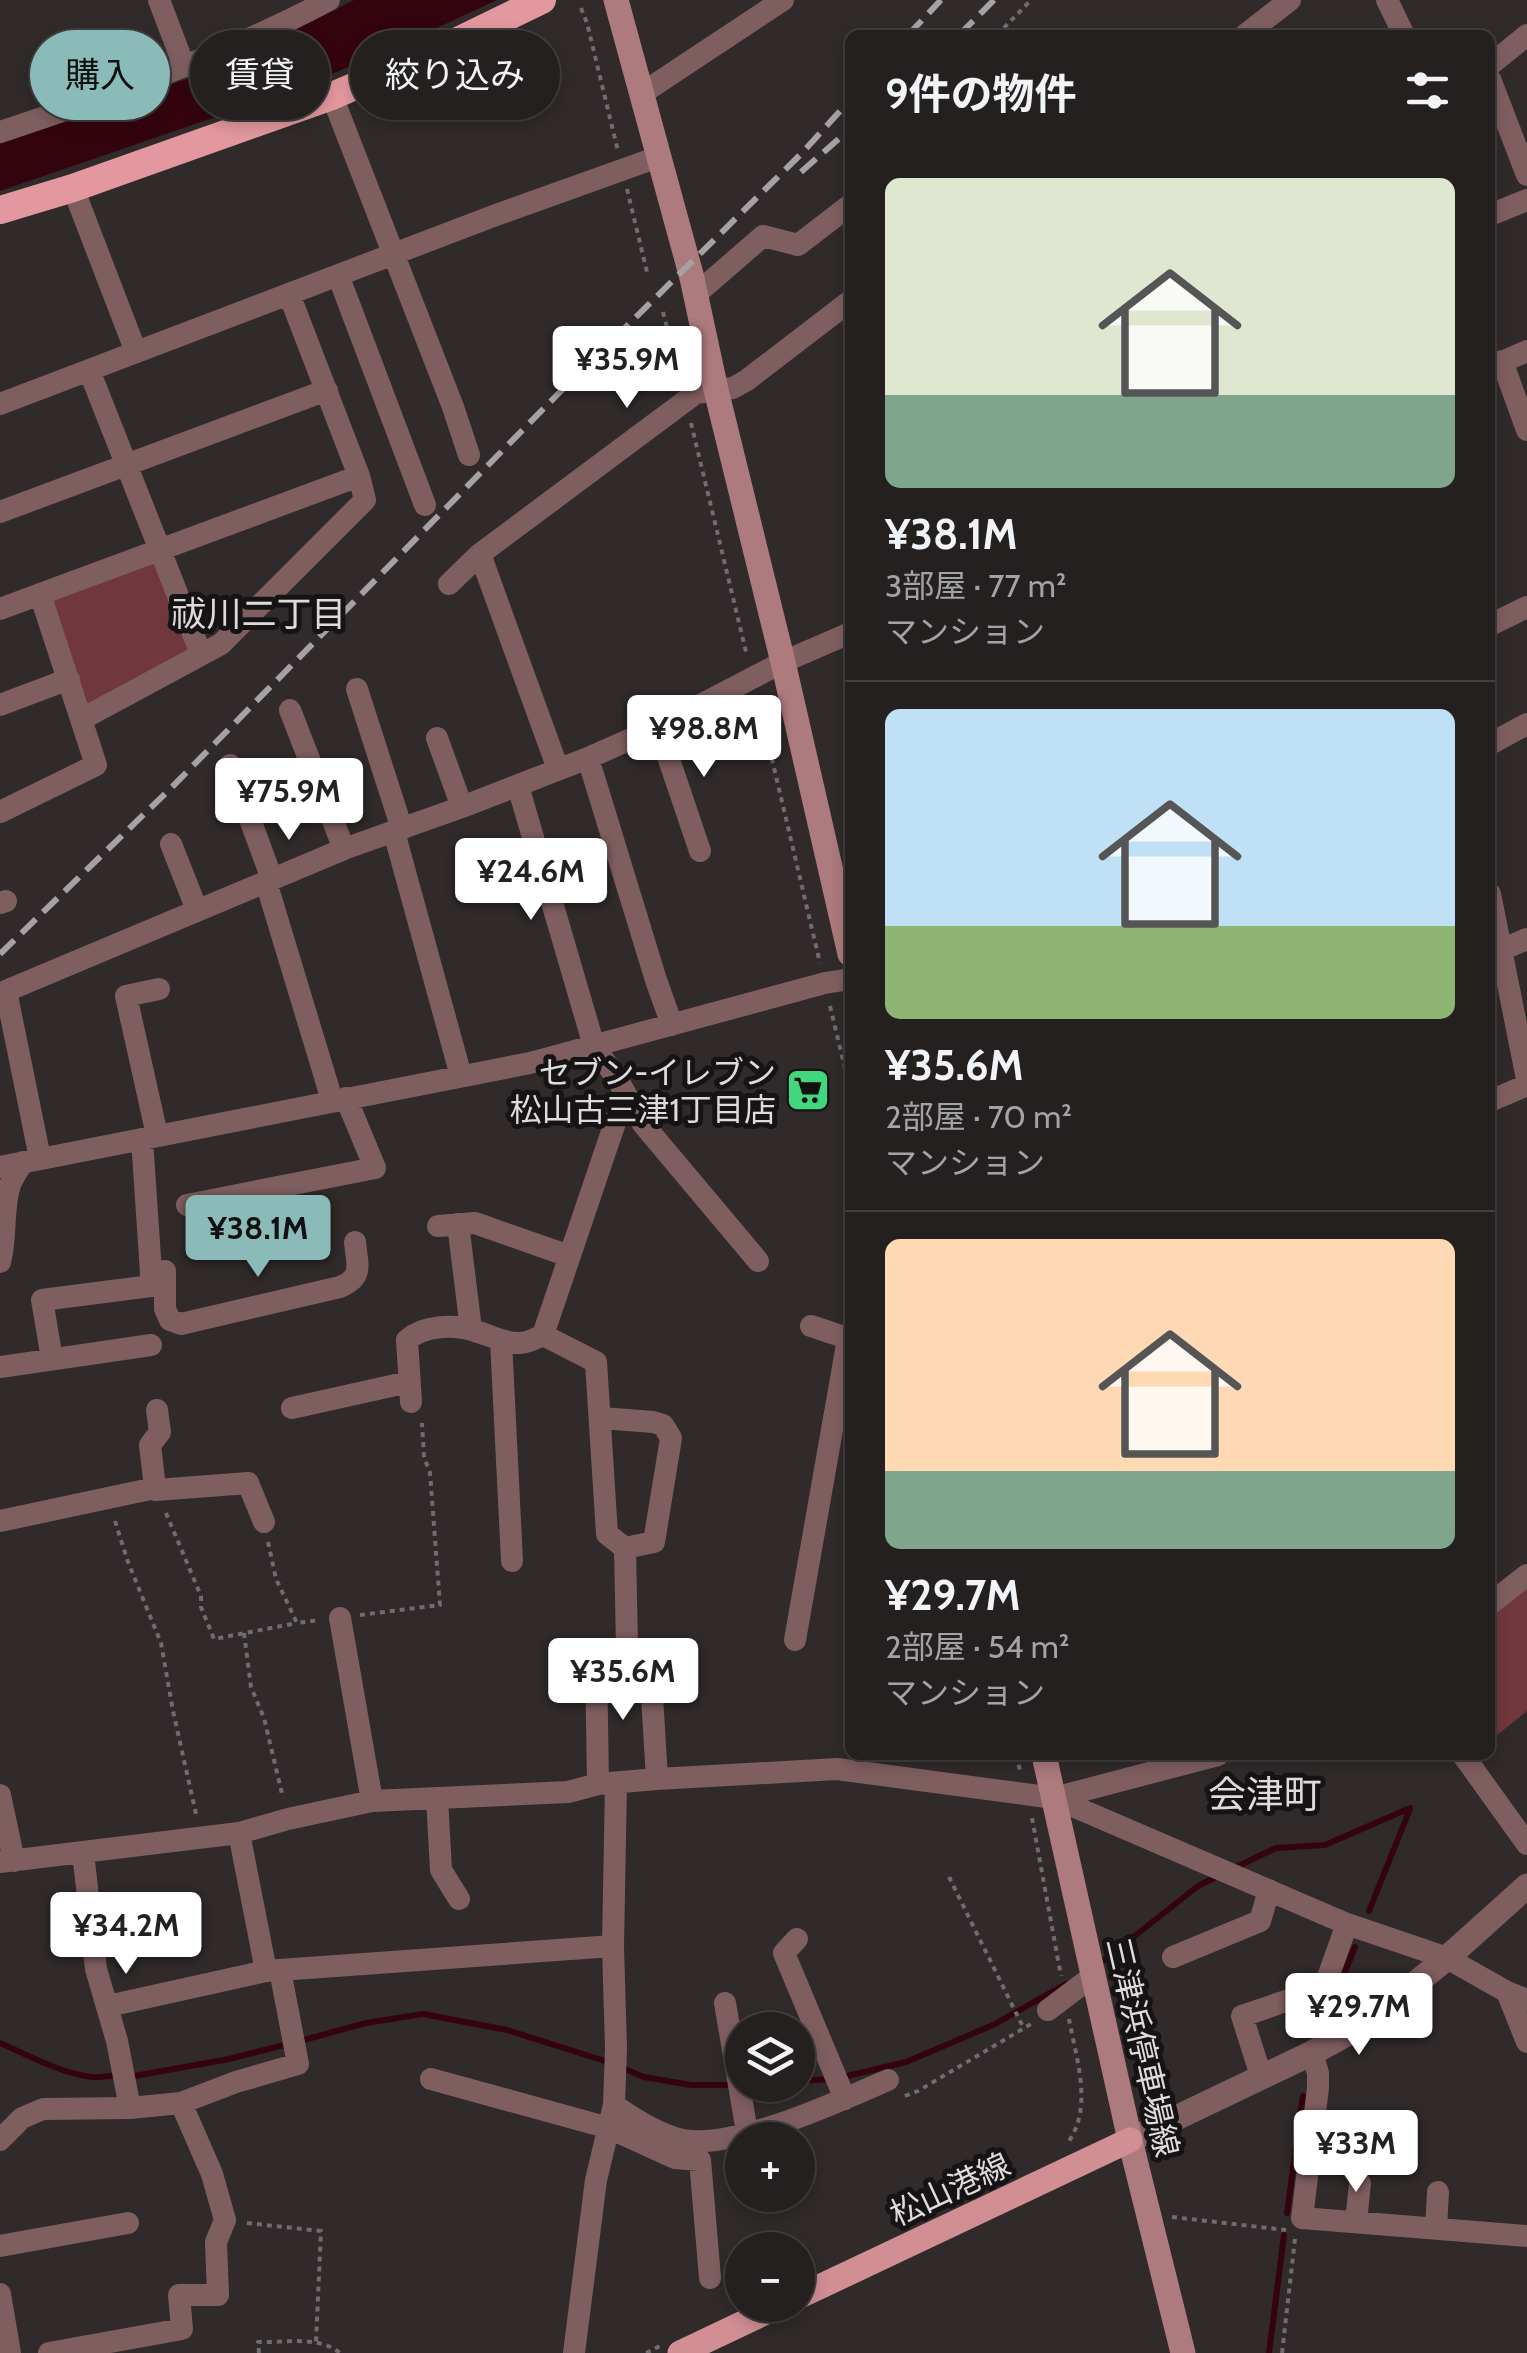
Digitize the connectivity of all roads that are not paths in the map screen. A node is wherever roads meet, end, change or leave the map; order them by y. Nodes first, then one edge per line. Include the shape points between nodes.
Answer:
1 (159, 0) edge
2 (330, 0) edge
3 (542, 0) edge
4 (616, 0) edge
5 (782, 0) edge
6 (1290, 0) edge
7 (1388, 0) edge
8 (1406, 0) edge
9 (1252, 30) edge
10 (1403, 30) edge
11 (1406, 30) edge
12 (1527, 35) edge
13 (1495, 61) edge
14 (184, 66) junction
15 (1495, 92) edge
16 (642, 94) junction
17 (332, 96) junction
18 (0, 132) edge
19 (658, 156) junction
20 (1527, 174) edge
21 (72, 188) junction
22 (1527, 200) edge
23 (845, 209) edge
24 (0, 210) edge
25 (1495, 213) edge
26 (394, 254) junction
27 (338, 275) junction
28 (289, 294) junction
29 (696, 296) junction
30 (845, 305) edge
31 (1527, 351) edge
32 (136, 352) junction
33 (1496, 364) edge
34 (90, 370) junction
35 (326, 390) junction
36 (716, 390) junction
37 (0, 404) edge
38 (1527, 430) edge
39 (468, 455) dead end
40 (127, 465) junction
41 (359, 476) junction
42 (425, 505) dead end
43 (0, 512) edge
44 (160, 549) junction
45 (480, 554) junction
46 (449, 584) dead end
47 (40, 594) junction
48 (1527, 607) edge
49 (0, 610) edge
50 (1495, 623) edge
51 (845, 635) edge
52 (201, 654) junction
53 (783, 662) junction
54 (69, 679) junction
55 (357, 688) dead end
56 (0, 705) edge
57 (290, 710) dead end
58 (82, 720) junction
59 (1527, 724) edge
60 (658, 726) junction
61 (438, 738) dead end
62 (1495, 741) edge
63 (588, 758) junction
64 (230, 766) dead end
65 (558, 769) junction
66 (518, 786) junction
67 (462, 808) junction
68 (0, 812) edge
69 (398, 830) junction
70 (171, 844) dead end
71 (344, 849) junction
72 (700, 851) dead end
73 (269, 880) junction
74 (197, 910) junction
75 (1495, 919) edge
76 (845, 932) edge
77 (1527, 939) edge
78 (1501, 950) junction
79 (845, 980) edge
80 (159, 989) dead end
81 (672, 1025) junction
82 (594, 1046) junction
83 (462, 1076) junction
84 (1527, 1082) edge
85 (625, 1093) junction
86 (1495, 1098) edge
87 (339, 1099) junction
88 (150, 1137) junction
89 (21, 1162) edge
90 (187, 1205) dead end
91 (354, 1242) dead end
92 (569, 1256) junction
93 (758, 1261) dead end
94 (0, 1262) edge
95 (164, 1271) junction
96 (811, 1326) dead end
97 (471, 1329) junction
98 (543, 1336) junction
99 (845, 1338) edge
100 (500, 1341) junction
101 (151, 1345) dead end
102 (52, 1360) junction
103 (845, 1361) edge
104 (0, 1367) edge
105 (157, 1410) dead end
106 (307, 1412) dead end
107 (601, 1418) junction
108 (155, 1489) junction
109 (0, 1521) edge
110 (264, 1522) road end
111 (625, 1548) junction
112 (512, 1561) dead end
113 (1527, 1574) edge
114 (1495, 1600) edge
115 (340, 1618) road end
116 (795, 1640) dead end
117 (628, 1647) junction
118 (1045, 1760) edge
119 (1199, 1760) edge
120 (1467, 1760) edge
121 (657, 1779) junction
122 (607, 1784) junction
123 (0, 1795) edge
124 (437, 1798) junction
125 (1054, 1798) junction
126 (372, 1801) junction
127 (239, 1833) junction
128 (1527, 1844) edge
129 (83, 1852) junction
130 (7, 1862) edge
131 (1527, 1886) edge
132 (1270, 1890) junction
133 (459, 1899) dead end
134 (1347, 1924) junction
135 (797, 1939) dead end
136 (613, 1946) junction
137 (1173, 1957) dead end
138 (1447, 1958) junction
139 (1092, 1969) junction
140 (273, 1971) junction
141 (1517, 1996) edge
142 (726, 2003) dead end
143 (1057, 2004) road end
144 (108, 2006) junction
145 (1527, 2042) edge
146 (1312, 2052) junction
147 (1260, 2076) junction
148 (431, 2079) dead end
149 (894, 2089) road end
150 (845, 2099) junction
151 (181, 2103) junction
152 (130, 2108) junction
153 (612, 2117) junction
154 (745, 2122) edge
155 (782, 2122) edge
156 (725, 2137) edge
157 (0, 2140) edge
158 (1130, 2140) junction
159 (1360, 2183) dead end
160 (1438, 2192) dead end
161 (1356, 2222) junction
162 (128, 2223) dead end
163 (1436, 2228) junction
164 (1527, 2236) edge
165 (0, 2246) edge
166 (710, 2278) dead end
167 (815, 2290) edge
168 (1, 2301) edge
169 (746, 2322) edge
170 (10, 2353) edge
171 (50, 2353) edge
172 (574, 2353) edge
173 (680, 2353) edge
174 (1182, 2353) edge

1 - 14 street
2 - 14 street
3 - 17 highway
4 - 16 main road
5 - 16 street
6 - 9 street
7 - 10 street
8 - 11 street
12 - 13 street
14 - 18 street
15 - 20 street
16 - 19 main road
17 - 21 highway
17 - 26 street
19 - 26 street
19 - 29 main road
21 - 24 highway
21 - 32 street
22 - 25 street
23 - 29 street via 798,245 763,236
26 - 27 street
26 - 39 street
27 - 28 street
27 - 42 street
28 - 32 street
28 - 35 street
29 - 36 main road
30 - 36 street via 747,380
31 - 33 street
32 - 34 street
33 - 38 street
34 - 37 street
34 - 40 street
35 - 40 street
35 - 41 street
36 - 45 street via 696,392
36 - 53 main road
40 - 43 street
40 - 44 street
41 - 44 street
41 - 52 street via 365,500 359,508 221,644
44 - 47 street
44 - 52 street
45 - 46 street
45 - 65 street
47 - 49 street
47 - 54 street
48 - 50 street
51 - 53 street
52 - 58 street
53 - 60 street
53 - 76 main road
54 - 56 street
54 - 58 street
55 - 69 street
57 - 71 street
58 - 68 street via 96,765
59 - 62 street
60 - 63 street
60 - 72 street
61 - 67 street
63 - 65 street
63 - 81 street
64 - 73 street
65 - 66 street
66 - 67 street
66 - 82 street
67 - 69 street
69 - 71 street
69 - 83 street
70 - 74 street
71 - 73 street
73 - 74 street
73 - 87 street
74 - 89 street via 6,992
75 - 78 street
77 - 78 street
78 - 84 street
79 - 81 street
80 - 88 street via 126,996
81 - 82 street
82 - 83 street
82 - 85 street
83 - 87 street
84 - 86 street
85 - 92 street
85 - 93 street via 643,1124
87 - 88 street
87 - 90 street via 375,1168
88 - 89 street
88 - 95 street
89 - 94 street via 7,1198
91 - 95 street via 353,1282 181,1324 165,1309
92 - 97 street via 475,1224 448,1226
92 - 98 street
95 - 102 street via 151,1286 42,1300
96 - 99 street
97 - 100 street
97 - 106 street via 430,1328 407,1340 410,1392
98 - 100 street via 522,1344
98 - 107 street via 596,1362
100 - 112 street
101 - 102 street
102 - 104 street
103 - 116 street
105 - 108 street via 160,1432 150,1446
107 - 111 street via 607,1534
107 - 111 street via 653,1422 671,1438 654,1542
108 - 109 street
108 - 110 street via 248,1483
111 - 117 street
113 - 114 street
115 - 126 street
117 - 121 street via 650,1662
117 - 122 street via 596,1658
118 - 125 main road, 三津浜停車場線
119 - 125 street
120 - 128 street
121 - 122 street
121 - 125 street via 837,1770
122 - 124 street
122 - 136 street
123 - 130 street
124 - 126 street
124 - 133 street via 441,1870
125 - 132 street
125 - 139 main road, 三津浜停車場線
126 - 127 street
127 - 129 street
127 - 140 street
129 - 130 street
129 - 144 street via 96,1969
131 - 138 street
132 - 134 street
132 - 137 street via 1260,1921
134 - 138 street
134 - 147 street via 1324,1988 1242,2016
135 - 150 street via 784,1953
136 - 140 street
136 - 153 street
138 - 141 street
138 - 146 street via 1352,2031
139 - 143 street
139 - 158 main road, 三津浜停車場線
140 - 144 street
140 - 151 street via 298,2064
141 - 145 street
142 - 154 street
144 - 152 street
146 - 147 street
146 - 161 street via 1318,2088 1302,2218
147 - 158 street
148 - 153 street
149 - 150 street
150 - 155 street
151 - 152 street
151 - 171 street via 225,2220 216,2242 218,2295 179,2295 182,2329
152 - 157 street via 42,2109
153 - 156 street via 684,2140
153 - 166 street via 674,2158 700,2160
153 - 172 street via 596,2180
158 - 167 main road, 松山港線
158 - 174 main road, 三津浜停車場線
159 - 161 street
160 - 163 street
161 - 163 street
162 - 165 street
163 - 164 street
168 - 170 street
169 - 173 main road

